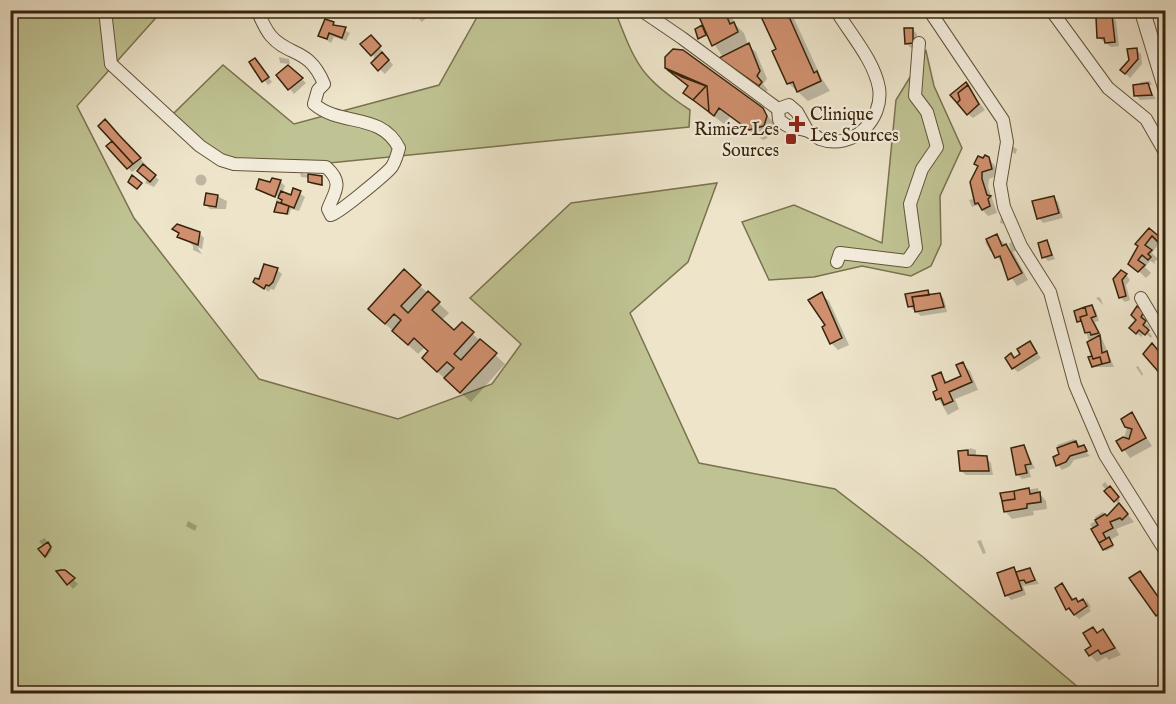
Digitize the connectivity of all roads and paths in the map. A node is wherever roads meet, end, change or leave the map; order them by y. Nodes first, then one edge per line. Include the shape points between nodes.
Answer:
1 (105, 10) edge
2 (257, 10) edge
3 (641, 10) edge
4 (836, 10) edge
5 (929, 10) edge
6 (1051, 10) edge
7 (1142, 10) edge
8 (919, 43) dead end
9 (1166, 89) edge
10 (778, 109) junction
11 (807, 130) junction
12 (1166, 154) edge
13 (837, 262) dead end
14 (1141, 298) dead end
15 (1166, 340) edge
16 (1166, 552) edge

1 - 2 street via 111,64 200,146 234,164 326,167 334,174 338,189 327,209 331,215 338,214 391,168 399,148 393,136 380,127 322,111 314,104 324,84 319,72 307,58 272,38
3 - 10 street
4 - 11 street via 874,70 880,98 876,112 861,133 849,139 820,139
5 - 16 street via 1003,120 1007,142 1000,184 1004,207 1021,246 1050,292 1075,385 1105,455
6 - 12 street via 1108,88 1146,119
7 - 9 street
8 - 13 street via 915,96 927,112 937,147 922,169 910,204 916,248 907,261 840,253
10 - 11 street via 779,120 790,129
10 - 11 street via 789,105
14 - 15 street

